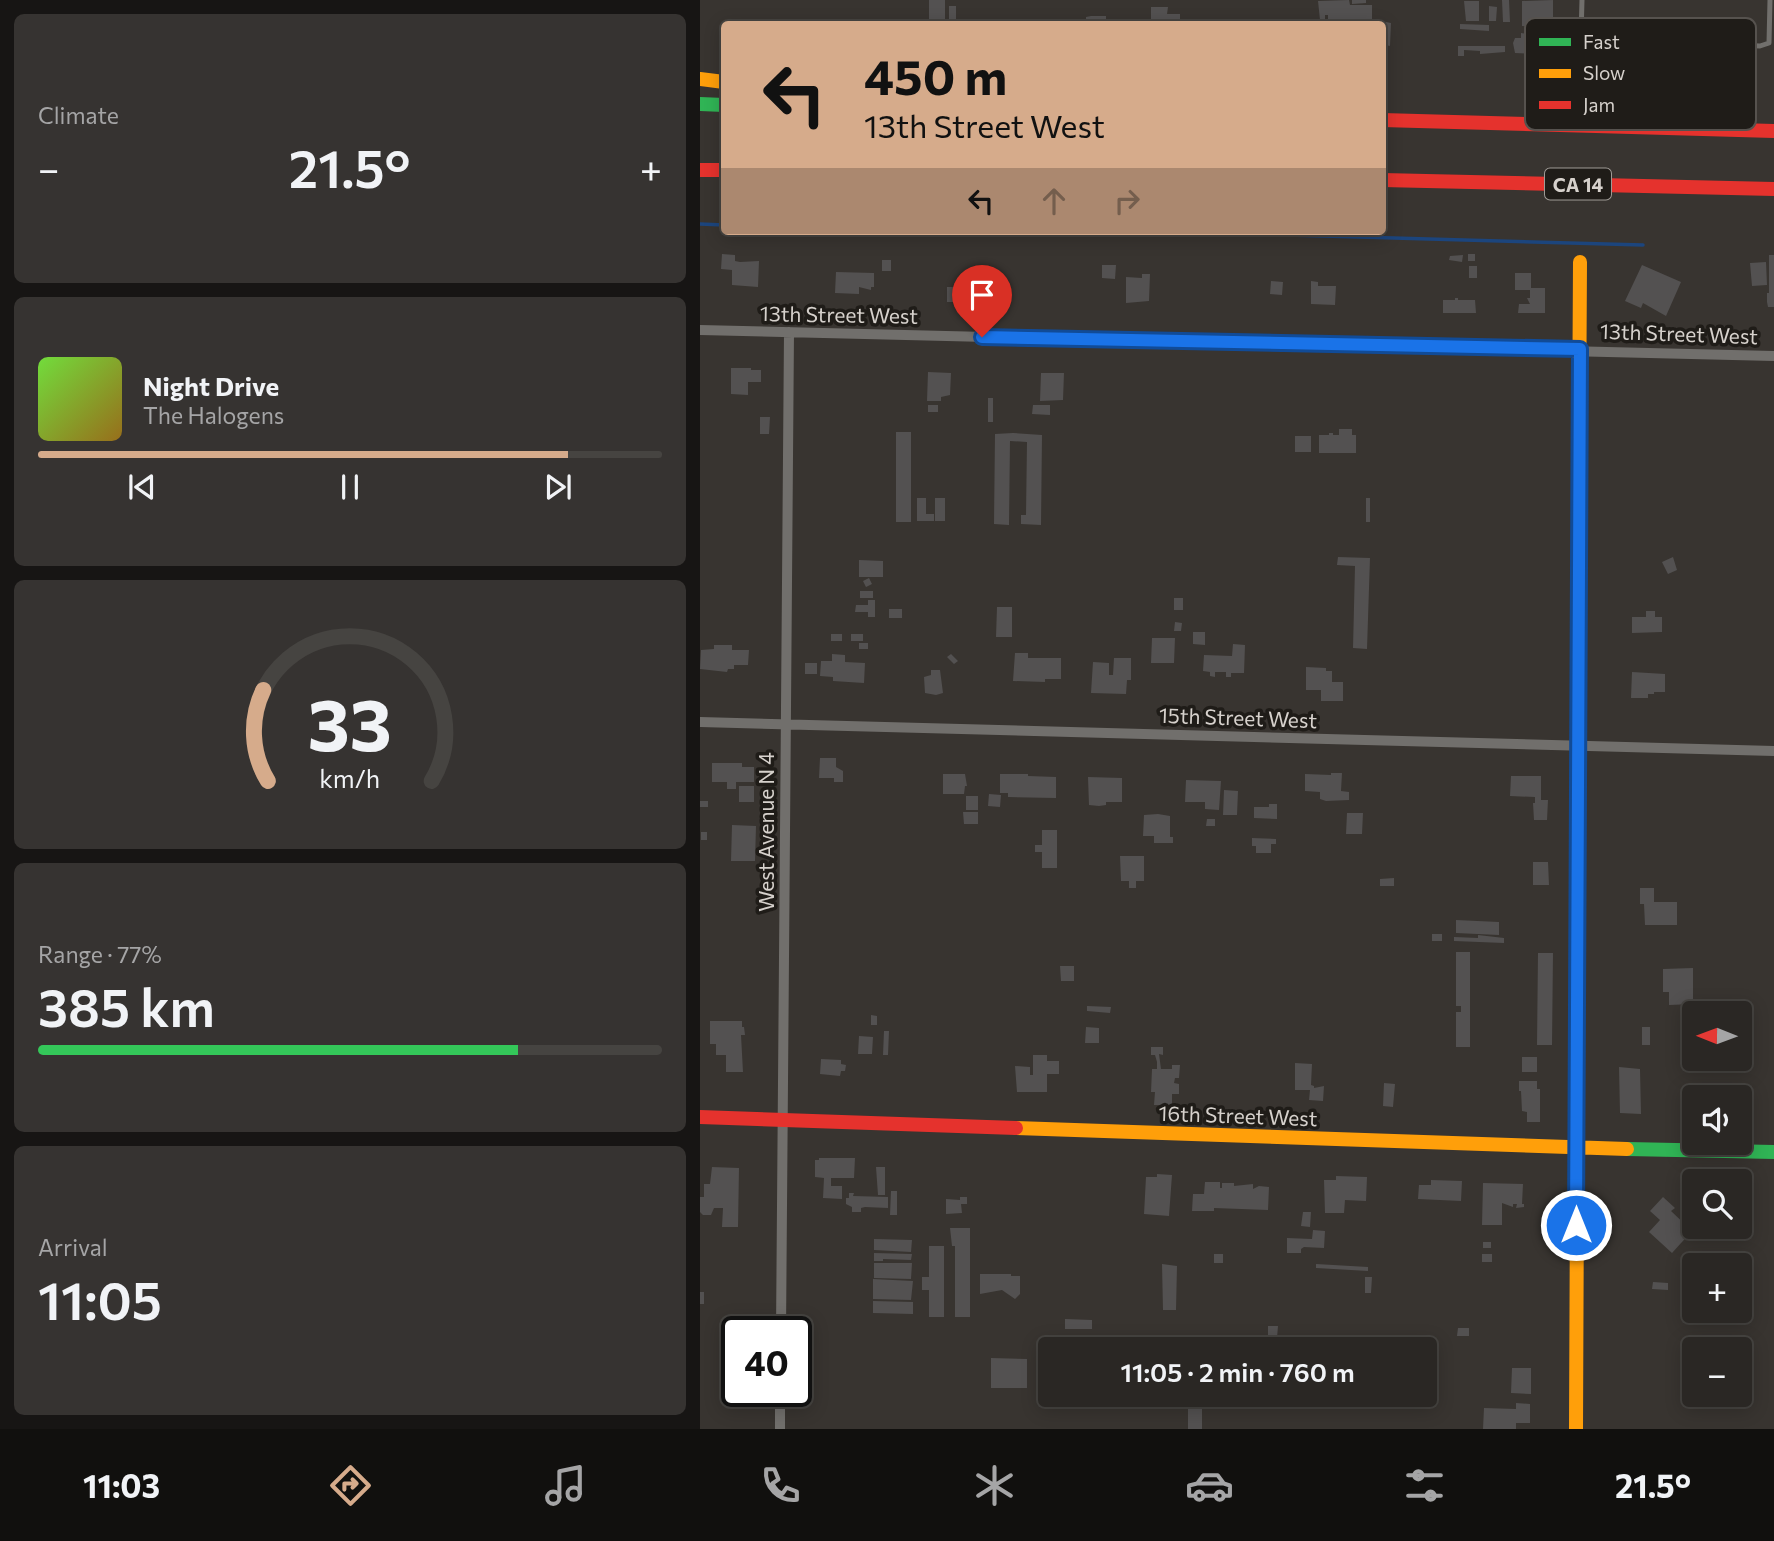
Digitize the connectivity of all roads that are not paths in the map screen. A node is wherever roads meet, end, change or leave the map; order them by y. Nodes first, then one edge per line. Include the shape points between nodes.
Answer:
1 (1582, 0) edge
2 (1770, 0) edge
3 (1582, 18) edge
4 (1756, 46) edge
5 (700, 79) edge
6 (721, 82) edge
7 (700, 104) edge
8 (721, 105) edge
9 (1386, 120) edge
10 (1525, 124) edge
11 (1738, 130) edge
12 (1774, 131) edge
13 (700, 170) edge
14 (721, 170) edge
15 (1386, 180) edge
16 (1774, 189) edge
17 (1580, 262) dead end
18 (700, 330) edge
19 (789, 332) junction
20 (1580, 349) junction
21 (1774, 356) edge
22 (700, 722) edge
23 (785, 724) junction
24 (1579, 746) junction
25 (1774, 751) edge
26 (700, 1117) edge
27 (782, 1120) junction
28 (1576, 1148) junction
29 (1774, 1152) edge
30 (781, 1316) edge
31 (780, 1407) edge
32 (780, 1429) edge
33 (1576, 1429) edge

1 - 3 lane
2 - 4 lane via 1769,43
5 - 6 main road
7 - 8 main road
9 - 10 main road
11 - 12 main road
13 - 14 main road
15 - 16 main road, CA 14
17 - 20 main road
18 - 19 street, 13th Street West
19 - 20 street, 13th Street West
19 - 23 street, West Avenue N 4
20 - 21 street, 13th Street West
20 - 24 main road
22 - 23 street, 15th Street West
23 - 24 street, 15th Street West
23 - 27 street, West Avenue N 4
24 - 25 street, 15th Street West
24 - 28 main road
26 - 27 main road, 16th Street West
27 - 28 main road, 16th Street West
27 - 30 street, West Avenue N 4
28 - 29 main road, 16th Street West
28 - 33 main road
31 - 32 street

